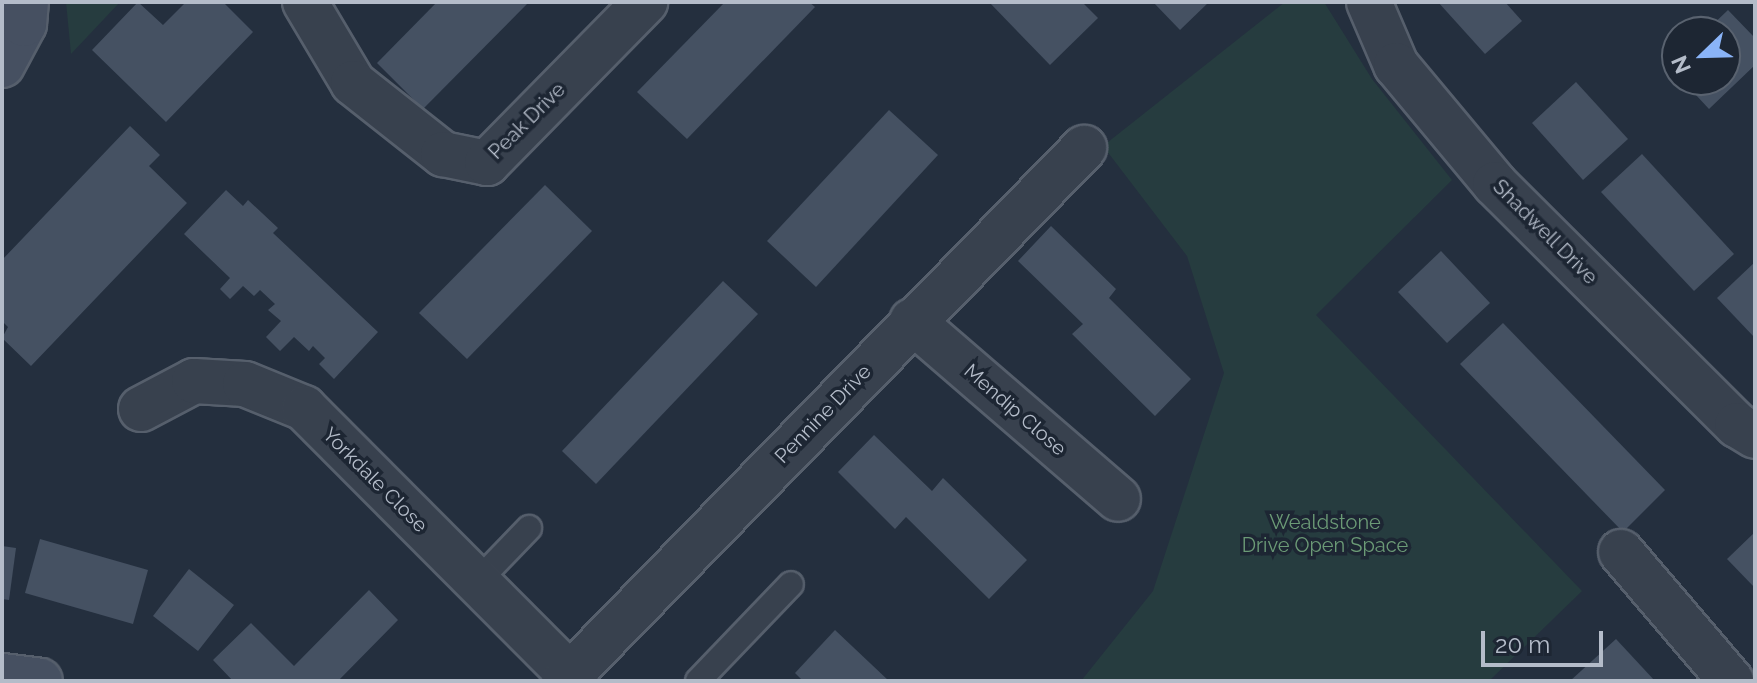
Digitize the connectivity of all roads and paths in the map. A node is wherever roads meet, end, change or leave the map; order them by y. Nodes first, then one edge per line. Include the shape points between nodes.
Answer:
1 (26, 2) edge
2 (305, 2) edge
3 (645, 2) edge
4 (1369, 2) edge
5 (2, 65) edge
6 (1084, 148) dead end
7 (912, 321) junction
8 (141, 409) dead end
9 (1755, 436) edge
10 (1118, 499) dead end
11 (529, 528) dead end
12 (1621, 552) dead end
13 (477, 582) junction
14 (791, 584) dead end
15 (2, 676) edge
16 (570, 679) edge
17 (40, 681) edge
18 (698, 681) edge
19 (1731, 681) edge

1 - 5 street via 24,24
2 - 3 street, Peak Drive via 353,83 443,154 487,163
4 - 9 street, Shadwell Drive via 1396,65 1495,184 1737,425
6 - 7 street, Pennine Drive
7 - 10 street, Mendip Close
7 - 16 street, Pennine Drive
8 - 13 street, Yorkdale Close via 194,381 245,384 304,408
11 - 13 lane
12 - 19 street
13 - 16 street, Yorkdale Close
14 - 18 lane
15 - 17 street

